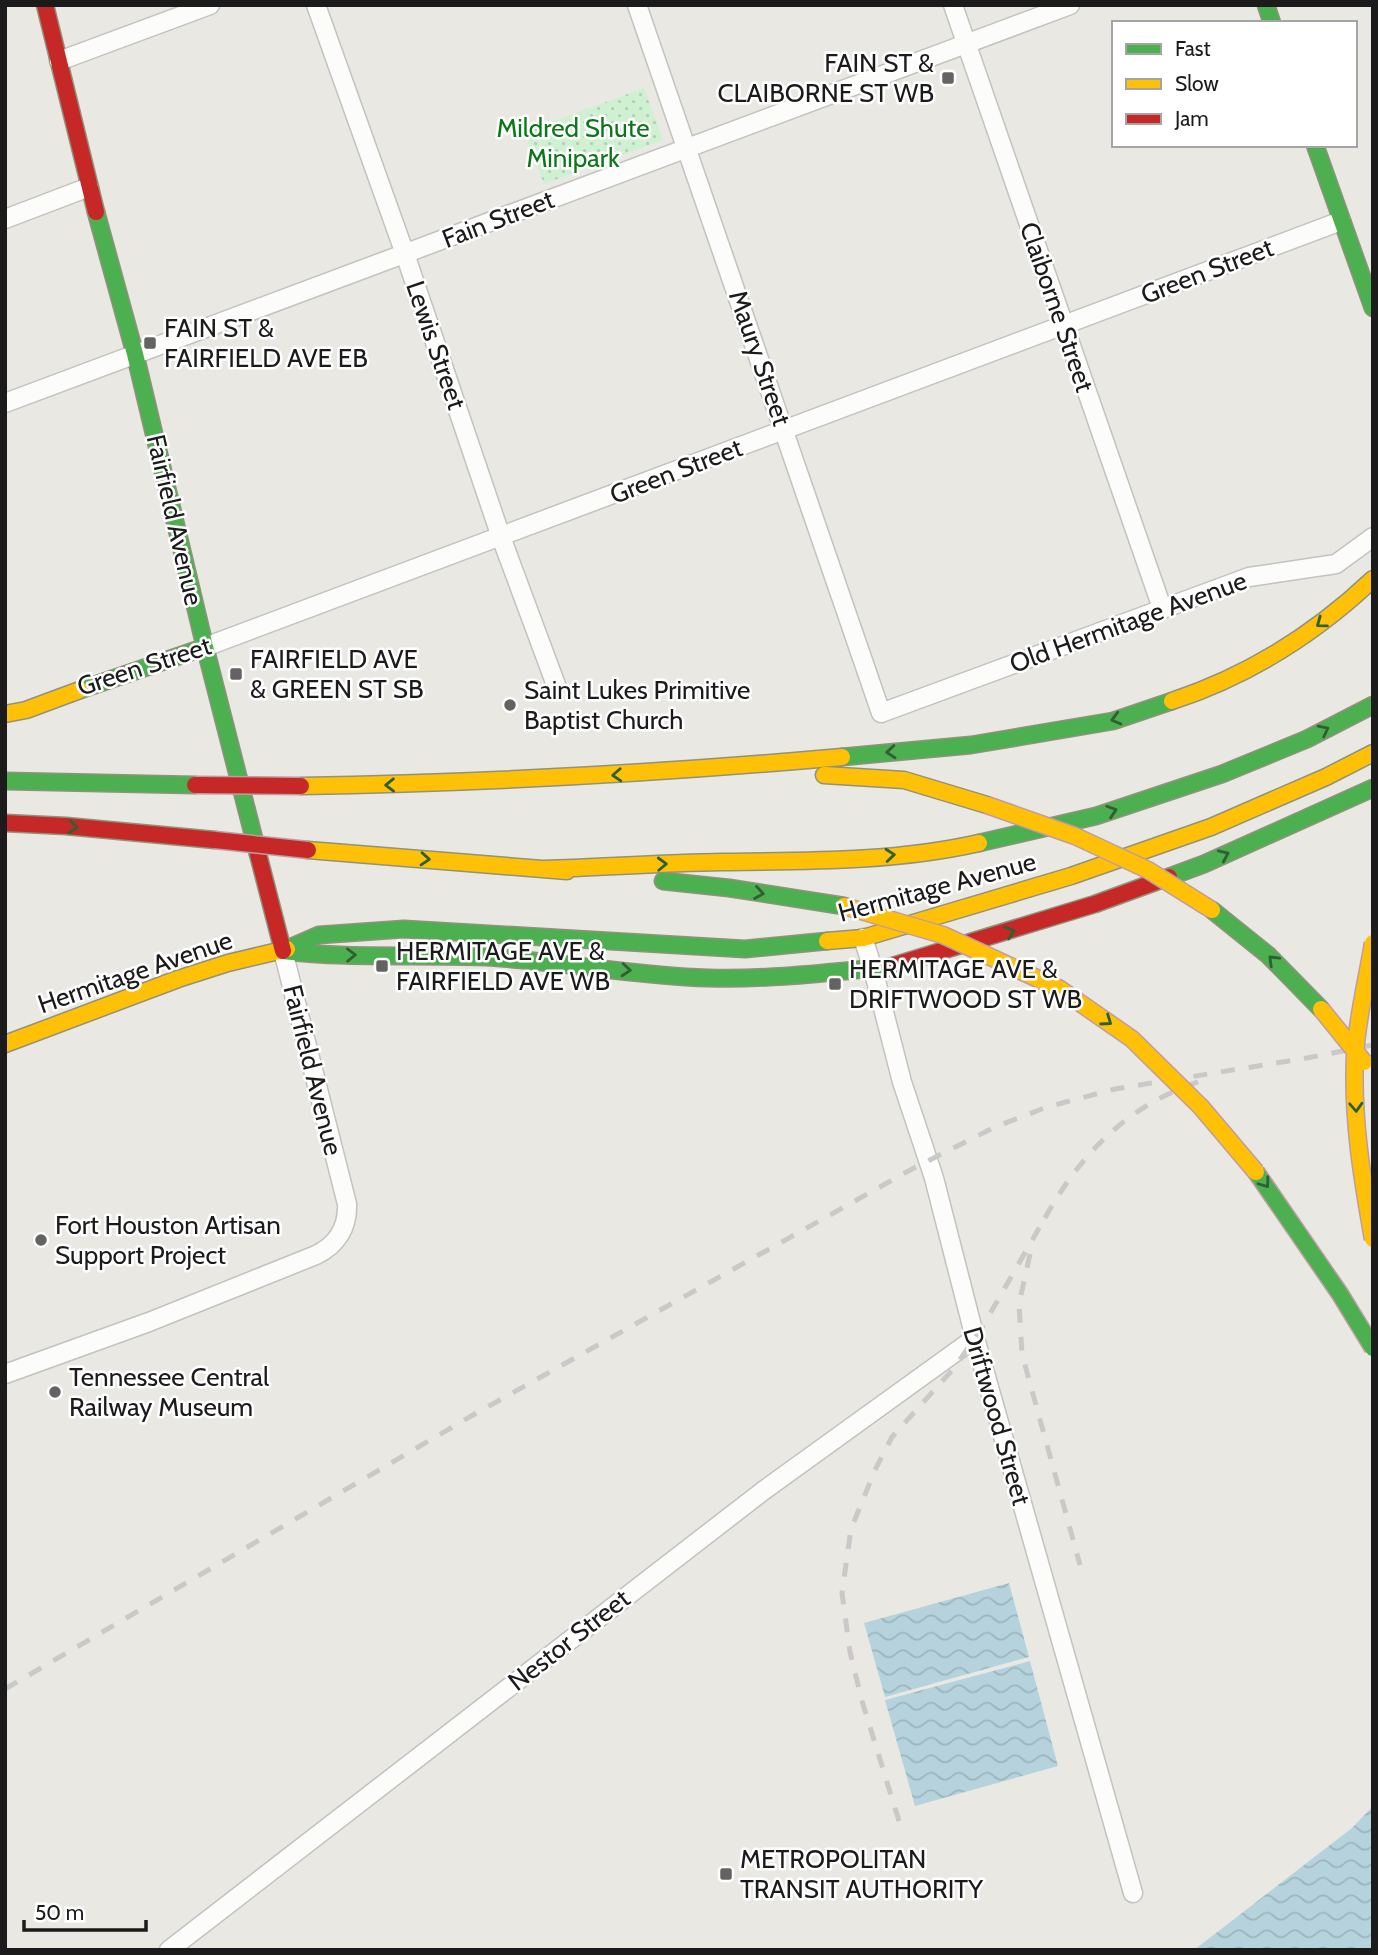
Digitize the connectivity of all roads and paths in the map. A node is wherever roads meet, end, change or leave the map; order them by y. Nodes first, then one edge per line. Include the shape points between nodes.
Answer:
1 (45, 5) edge
2 (210, 5) edge
3 (316, 5) edge
4 (636, 5) edge
5 (953, 5) edge
6 (1070, 5) edge
7 (967, 45) junction
8 (59, 61) junction
9 (1316, 147) edge
10 (687, 148) junction
11 (89, 187) junction
12 (5, 219) edge
13 (1341, 221) junction
14 (405, 254) junction
15 (1373, 308) edge
16 (1063, 325) junction
17 (135, 354) junction
18 (5, 403) edge
19 (785, 430) junction
20 (501, 537) junction
21 (1373, 537) edge
22 (1373, 579) edge
23 (1162, 608) junction
24 (205, 647) junction
25 (556, 685) dead end
26 (80, 690) junction
27 (5, 700) edge
28 (1373, 705) edge
29 (5, 713) edge
30 (881, 713) joint
31 (1373, 753) edge
32 (685, 771) junction
33 (5, 781) edge
34 (1373, 788) edge
35 (5, 824) edge
36 (545, 869) junction
37 (863, 938) junction
38 (1373, 943) edge
39 (283, 951) junction
40 (873, 969) junction
41 (5, 1044) edge
42 (1373, 1071) edge
43 (1373, 1239) edge
44 (975, 1338) junction
45 (1373, 1348) edge
46 (5, 1374) edge
47 (1133, 1893) dead end
48 (169, 1950) edge

1 - 8 main road, Fairfield Avenue
2 - 8 street
3 - 14 street, Lewis Street
4 - 10 street, Maury Street
5 - 7 street, Claiborne Street
6 - 7 street, Fain Street
7 - 10 street, Fain Street
7 - 16 street, Claiborne Street
8 - 11 main road, Fairfield Avenue
9 - 13 main road
10 - 14 street, Fain Street
10 - 19 street, Maury Street
11 - 12 street
11 - 17 main road, Fairfield Avenue
13 - 15 main road
13 - 16 street, Green Street
14 - 17 street, Fain Street
14 - 20 street, Lewis Street
16 - 19 street, Green Street
16 - 23 street, Claiborne Street
17 - 18 street, Fain Street
17 - 24 main road, Fairfield Avenue
19 - 20 street, Green Street
19 - 30 street, Maury Street
20 - 24 street, Green Street
20 - 25 street, Lewis Street
21 - 23 street, Old Hermitage Avenue via 1336,564 1249,577
22 -> 32 main road via 1282,651 1202,691 1113,721 971,745
23 - 30 street, Old Hermitage Avenue
24 - 26 main road, Green Street
24 - 39 main road, Fairfield Avenue
26 - 27 street, Green Street
26 - 29 main road
36 -> 28 main road via 830,861 951,849 1096,816 1222,775
31 - 37 main road, Hermitage Avenue via 1211,827 1071,876
32 -> 33 main road, bridge via 301,786
42 -> 32 main road, bridge via 1268,955 1212,910 1148,870 1075,836 904,780
40 -> 34 main road, Hermitage Avenue via 1095,904 1204,864
35 -> 36 main road, bridge
36 -> 45 main road, bridge via 729,888 844,906 943,934 1060,989 1132,1039 1202,1107 1264,1181
37 - 39 main road, Hermitage Avenue via 745,949 404,929 318,935
37 - 40 street, Driftwood Street
38 -> 43 main road, bridge via 1355,1055 1362,1179
39 -> 40 main road, Hermitage Avenue via 327,956 488,957 708,978
39 - 41 main road, Hermitage Avenue via 178,979
39 - 46 street, Fairfield Avenue via 347,1204 346,1221 338,1237 316,1255
40 - 44 street, Driftwood Street
44 - 47 street, Driftwood Street
44 - 48 street, Nestor Street via 752,1499

